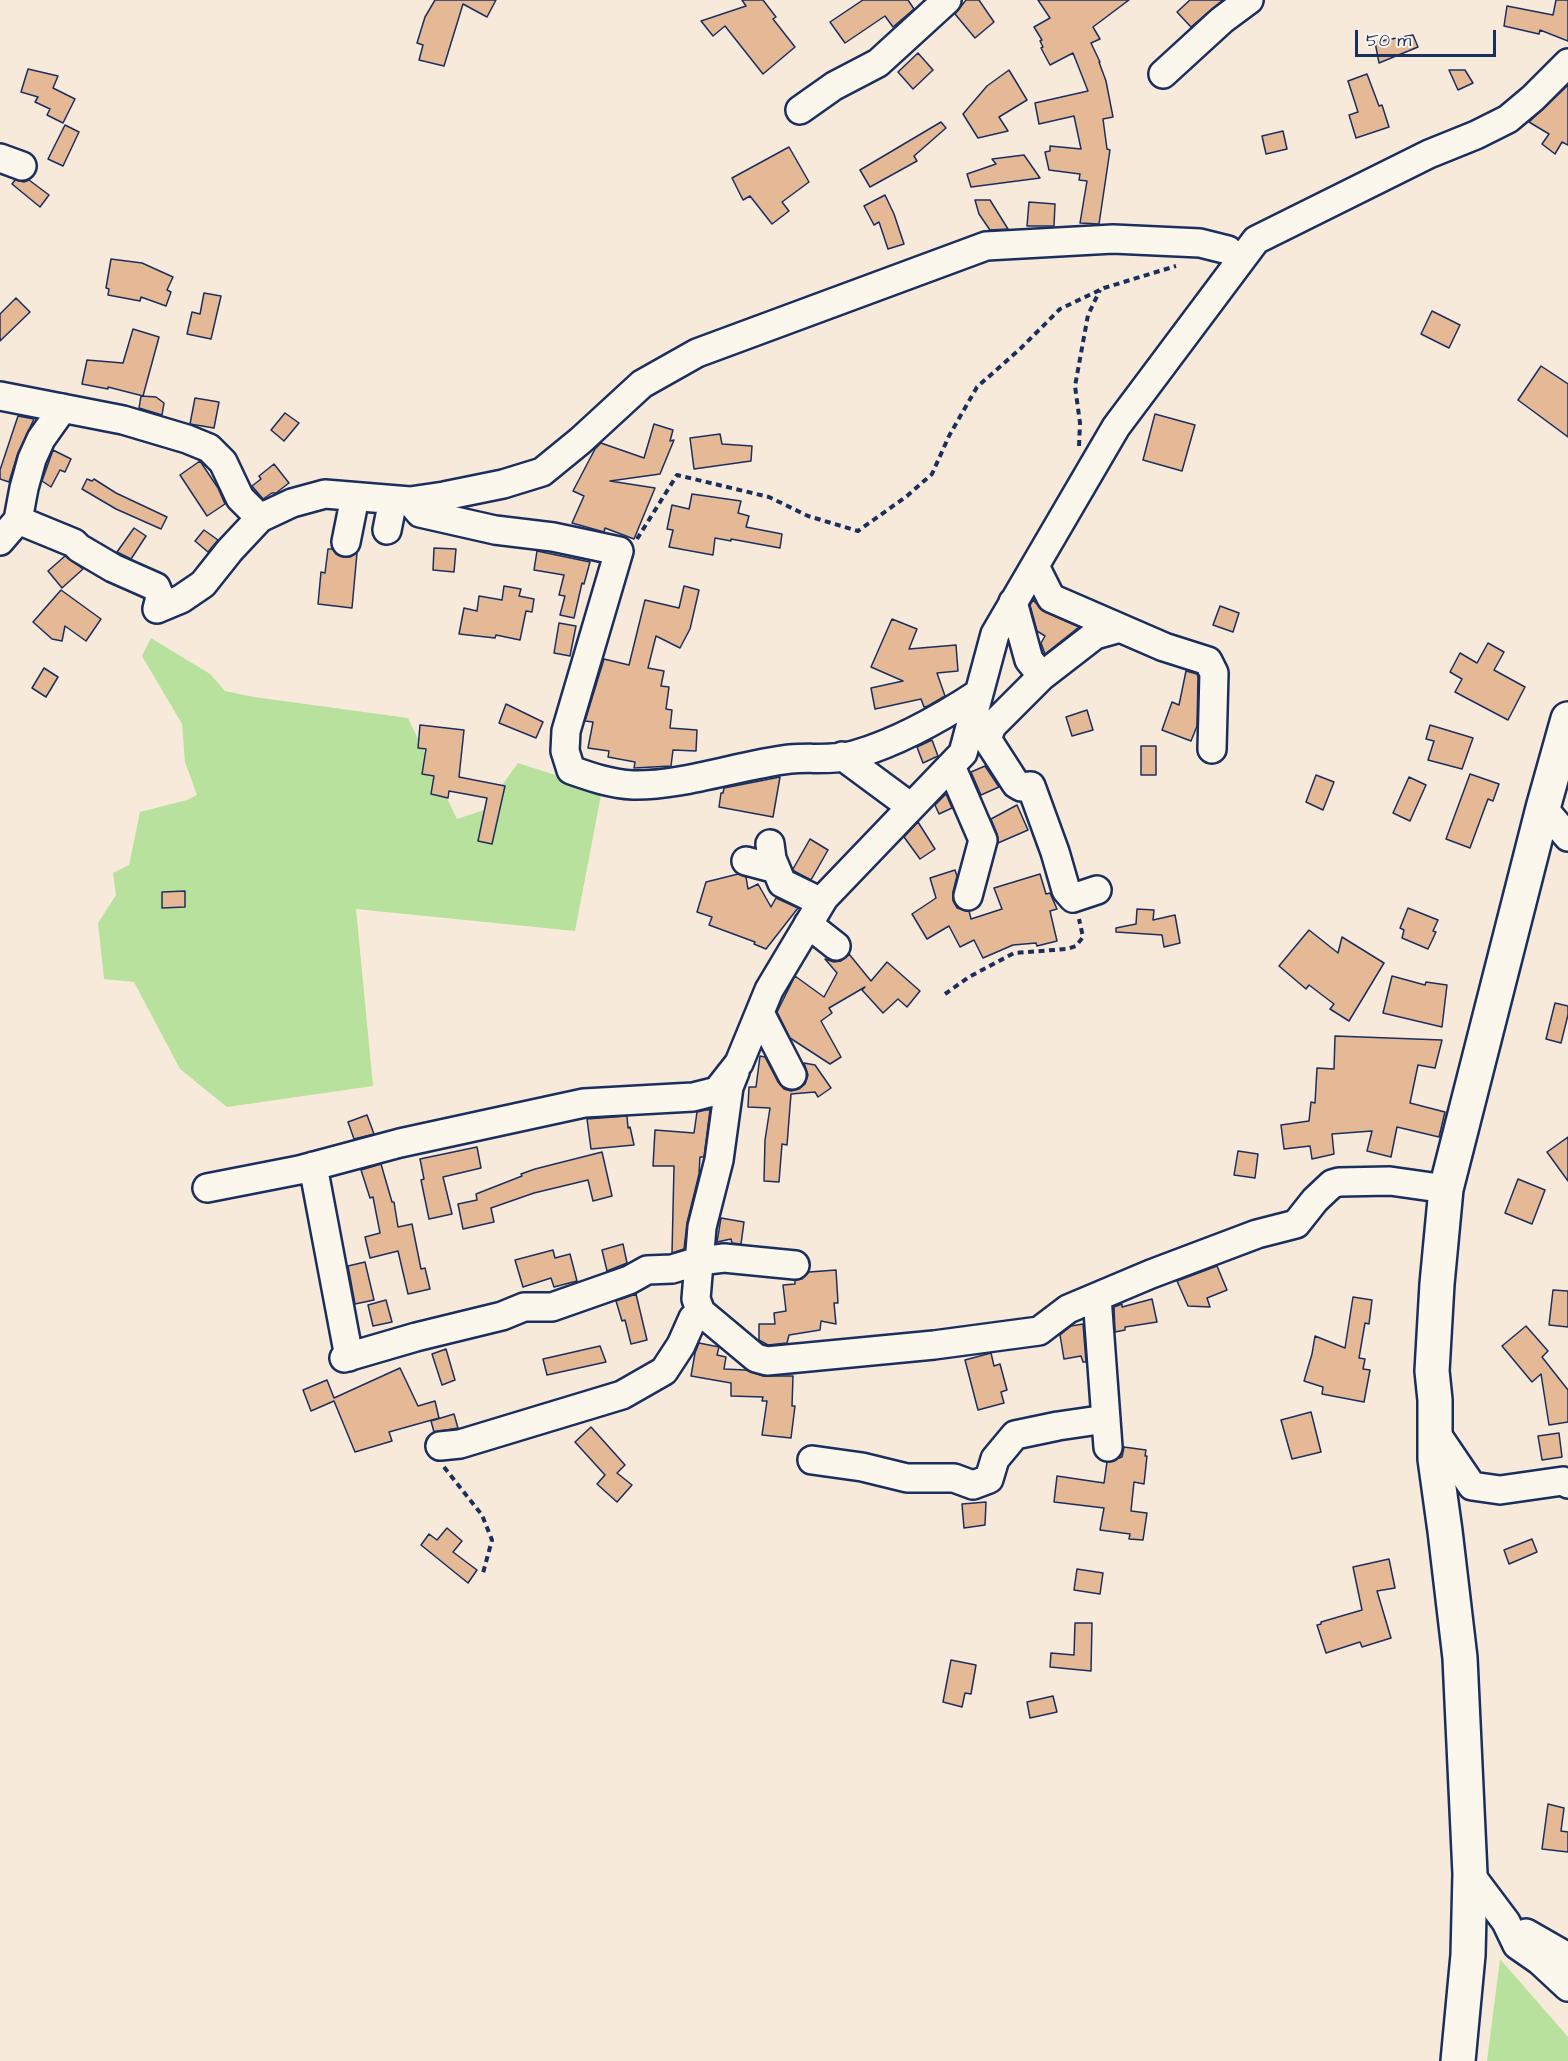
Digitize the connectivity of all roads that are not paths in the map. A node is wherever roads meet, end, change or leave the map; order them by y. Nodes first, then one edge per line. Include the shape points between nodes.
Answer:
1 (946, 0) edge
2 (1249, 0) edge
3 (1568, 63) edge
4 (1163, 74) dead end
5 (800, 110) dead end
6 (1228, 250) dead end
7 (0, 396) edge
8 (63, 408) junction
9 (355, 497) junction
10 (401, 500) junction
11 (260, 518) junction
12 (18, 520) junction
13 (387, 530) dead end
14 (0, 541) edge
15 (346, 543) dead end
16 (1035, 566) junction
17 (1013, 602) junction
18 (1120, 628) junction
19 (1042, 676) junction
20 (979, 693) junction
21 (1568, 719) edge
22 (990, 743) junction
23 (1212, 749) dead end
24 (842, 756) junction
25 (957, 758) junction
26 (911, 807) junction
27 (1543, 808) junction
28 (1568, 837) edge
29 (746, 861) dead end
30 (974, 894) dead end
31 (1085, 894) road end
32 (814, 913) junction
33 (836, 946) dead end
34 (760, 1013) junction
35 (739, 1063) junction
36 (792, 1075) dead end
37 (313, 1166) junction
38 (207, 1188) dead end
39 (1446, 1189) junction
40 (699, 1261) junction
41 (795, 1265) dead end
42 (1097, 1297) junction
43 (701, 1312) junction
44 (1106, 1419) junction
45 (1434, 1430) junction
46 (440, 1446) road end
47 (1108, 1447) dead end
48 (812, 1460) dead end
49 (1568, 1484) edge
50 (1470, 1874) junction
51 (1506, 1922) junction
52 (1568, 1957) edge
53 (1568, 1987) edge
54 (1458, 2061) edge

1 - 5 street via 878,63 834,86
2 - 4 street
3 - 16 street via 1508,119 1256,240 1116,427
6 - 10 street via 1200,243 1113,239 986,246 697,353 642,384 543,472 444,496
7 - 8 street
8 - 11 street via 123,420 210,448 223,462 240,498
8 - 12 street via 40,440 32,459
9 - 10 street
9 - 11 street via 325,494
9 - 15 street
10 - 13 street
10 - 24 street via 420,513 619,552 566,731 565,751 571,770 605,782 633,785 671,782 789,759
11 - 12 street via 203,584 157,609 160,597 156,587 74,543
12 - 14 street
16 - 17 street
16 - 18 street via 1051,598
17 - 19 street via 1029,660
17 - 20 street via 995,634
18 - 19 street via 1095,635
18 - 23 street via 1208,661 1214,673
19 - 22 street via 992,726 987,740
20 - 24 street via 891,743
20 - 25 street
21 - 27 main road
22 - 25 street
22 - 31 street via 1016,784 1031,786 1066,890
24 - 26 street
25 - 26 street
25 - 30 street via 983,840
26 - 32 street
27 - 28 street
27 - 39 main road
29 - 32 street via 773,856 782,883
32 - 33 street
32 - 34 street via 769,990
34 - 35 street
34 - 36 street
35 - 37 street via 717,1091 693,1097 584,1103
35 - 40 street via 729,1087
37 - 38 street
37 - 40 street via 347,1357 524,1308 552,1307 647,1270 672,1269
39 - 42 street via 1390,1181 1332,1184 1296,1224 1257,1234
39 - 45 main road via 1432,1371
40 - 41 street via 724,1258
40 - 43 street via 696,1299
42 - 43 street via 1068,1309 1039,1331 767,1361 756,1358
42 - 44 street
43 - 46 street via 693,1318 664,1371 622,1395 460,1444
44 - 47 street
44 - 48 street via 1015,1435 995,1459 989,1479 973,1485 954,1478 908,1478
45 - 49 street via 1472,1486 1500,1490 1563,1481
45 - 50 main road via 1460,1658
50 - 51 street
50 - 54 main road via 1468,1955
51 - 52 street
51 - 53 street via 1517,1945

